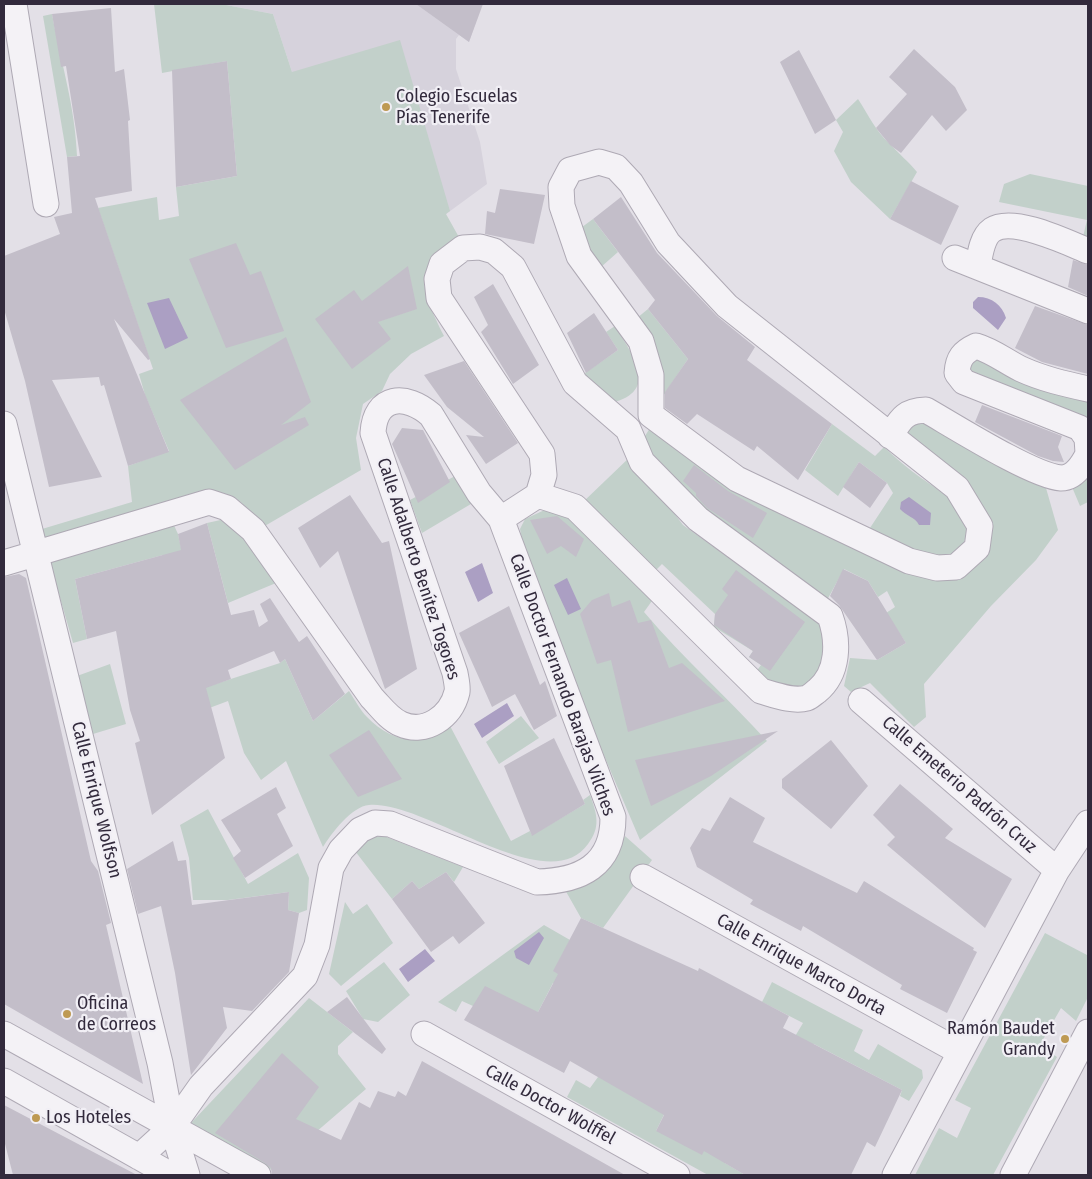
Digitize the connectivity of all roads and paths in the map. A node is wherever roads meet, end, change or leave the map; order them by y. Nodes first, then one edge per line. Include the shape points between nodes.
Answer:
1 (14, 4) edge
2 (46, 204) dead end
3 (1088, 251) edge
4 (1088, 311) edge
5 (1088, 389) edge
6 (651, 415) junction
7 (4, 424) edge
8 (628, 429) junction
9 (890, 436) junction
10 (1088, 453) edge
11 (538, 496) junction
12 (501, 519) junction
13 (36, 554) junction
14 (4, 563) edge
15 (861, 701) dead end
16 (1088, 823) edge
17 (1057, 870) junction
18 (643, 878) dead end
19 (1088, 1032) edge
20 (4, 1034) edge
21 (424, 1034) dead end
22 (960, 1052) junction
23 (4, 1081) edge
24 (172, 1126) junction
25 (139, 1157) junction
26 (173, 1175) edge
27 (258, 1175) edge
28 (677, 1175) edge
29 (895, 1175) edge
30 (1013, 1175) edge

1 - 2 street
3 - 4 street via 1006,224 991,231 966,262
5 - 10 street via 1041,378 990,350 976,346 964,351 958,362 957,373 964,382 1080,428 1086,438
6 - 8 street
6 - 9 street via 737,479 910,562 937,568 956,567 977,548 980,526 957,488
6 - 9 street via 652,375 641,341 579,256 562,206 561,187 570,170 599,162 616,167 631,183 668,243 727,306
7 - 13 street, Calle Enrique Wolfson
8 - 11 street via 575,383 513,267 494,251 480,247 463,248 442,264 437,278 439,298 542,454 544,475
8 - 11 street via 642,462 698,518 830,616 836,633 836,652 827,682 808,698 786,698 761,691 575,507
9 - 10 street via 900,420 912,411 926,410 1018,461 1061,478 1074,474
11 - 12 street
12 - 13 street, Calle Adalberto Benítez Togores via 479,493 430,415 419,405 403,400 387,403 376,414 372,433 455,673 457,691 449,708 437,723 419,727 400,724 372,698 252,530 227,508 208,502
12 - 24 street, Calle Doctor Fernando Barajas Vilches via 613,817 613,833 606,848 594,866 579,877 537,882 390,824 375,823 360,830 341,850 331,868 318,945 305,976 201,1086
13 - 14 street, Calle Adalberto Benítez Togores
13 - 24 street, Calle Enrique Wolfson via 158,1053
15 - 17 street, Calle Emeterio Padrón Cruz
16 - 17 street
17 - 22 street
18 - 22 street, Calle Enrique Marco Dorta
19 - 30 street
20 - 24 street
21 - 28 street, Calle Doctor Wolffel
22 - 29 street
23 - 25 street
24 - 25 street, Calle Doctor Fernando Barajas Vilches
24 - 26 street, Calle Enrique Wolfson
24 - 27 street
25 - 26 street

